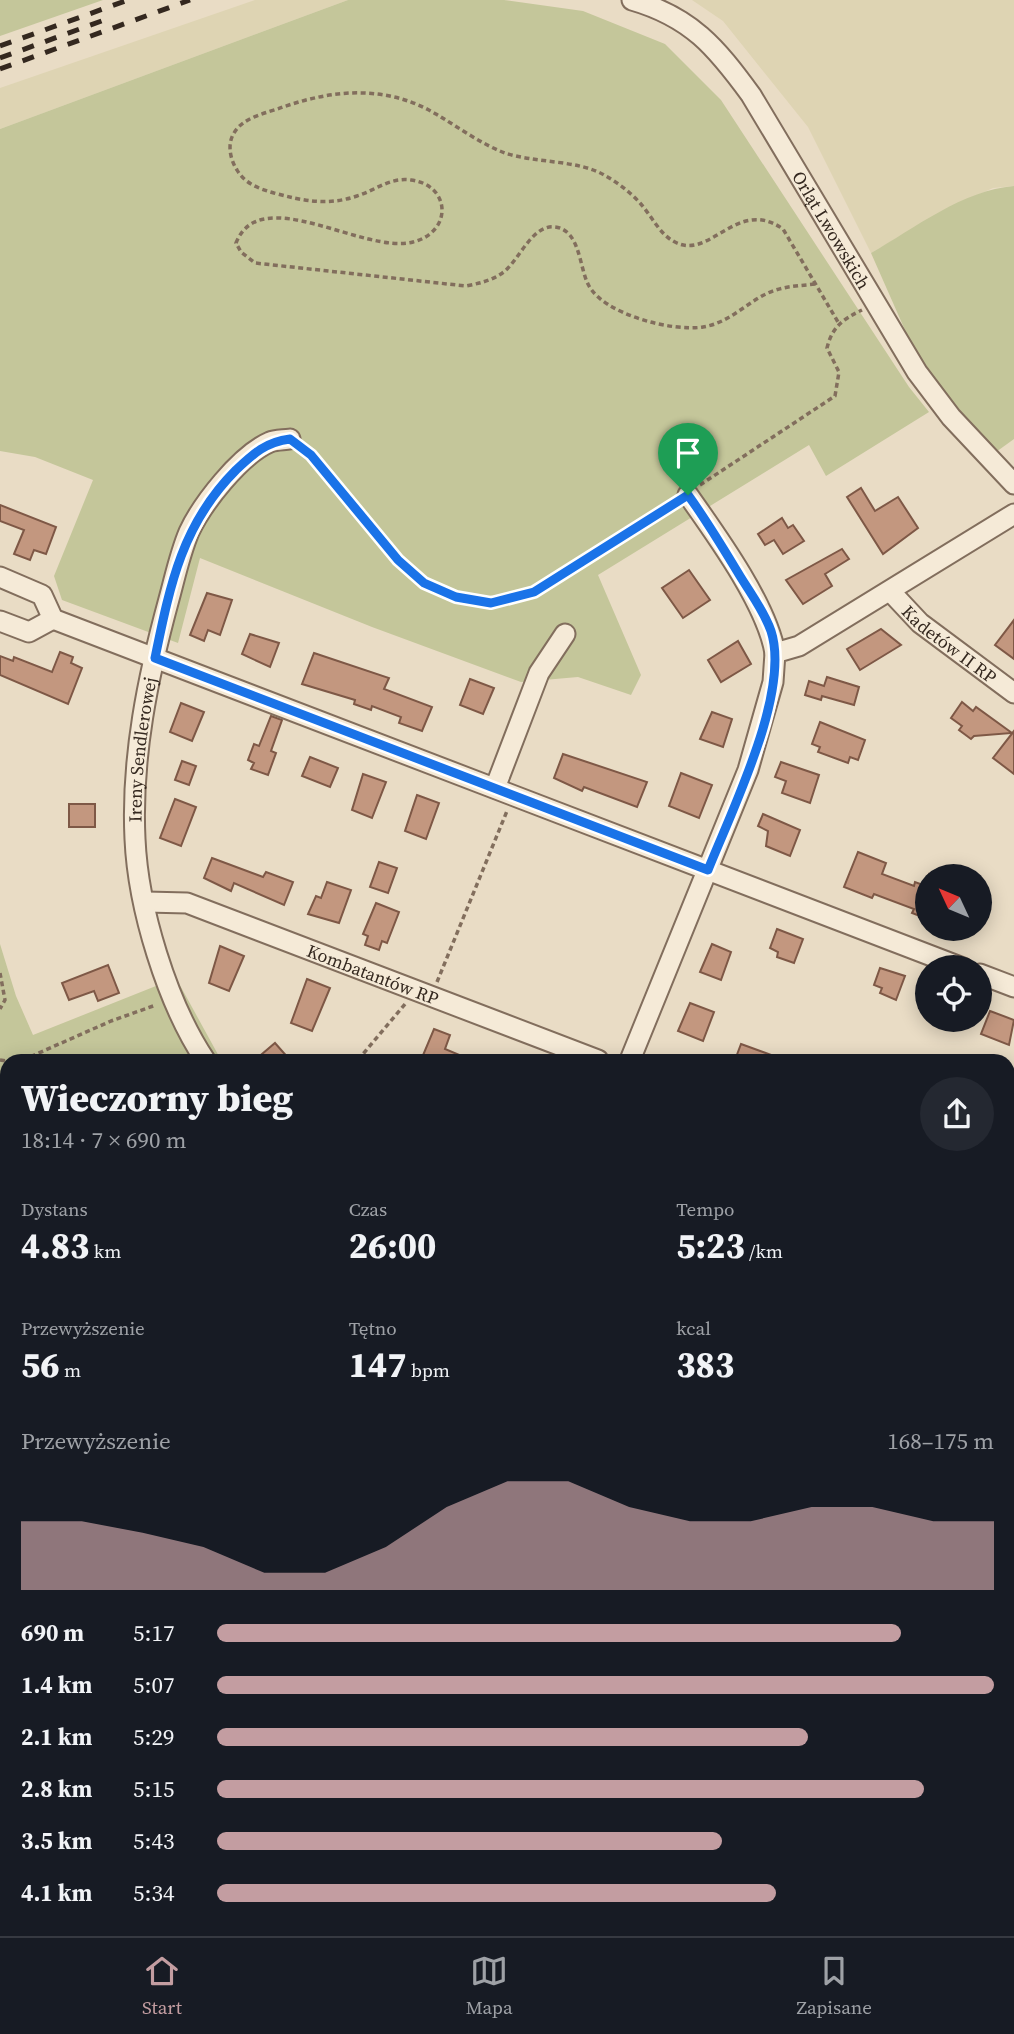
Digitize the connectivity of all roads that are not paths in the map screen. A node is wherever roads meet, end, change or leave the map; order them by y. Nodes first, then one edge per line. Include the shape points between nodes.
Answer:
1 (632, 0) edge
2 (290, 439) road end
3 (1014, 484) edge
4 (688, 495) road end
5 (1014, 514) edge
6 (0, 578) edge
7 (890, 591) junction
8 (52, 619) junction
9 (0, 621) edge
10 (565, 634) dead end
11 (775, 653) junction
12 (155, 658) junction
13 (1014, 693) edge
14 (504, 792) junction
15 (708, 870) junction
16 (146, 902) junction
17 (929, 955) edge
18 (992, 979) edge
19 (1014, 988) edge
20 (202, 1054) edge
21 (582, 1054) edge
22 (632, 1054) edge

1 - 3 street, Orląt Lwowskich via 673,15 723,57 751,95 937,401
2 - 12 street, Ireny Sendlerowej via 271,441 254,453 201,511 182,554
4 - 11 street via 759,605
5 - 7 street
6 - 8 street via 42,595
7 - 11 street via 799,646
7 - 13 street, Kadetów II RP via 920,624
8 - 9 street via 29,632
8 - 12 street
10 - 14 street via 539,673
11 - 15 street via 774,682 764,720
12 - 14 street
12 - 16 street, Ireny Sendlerowej via 136,780 135,840
14 - 15 street
15 - 17 street
15 - 22 street
16 - 20 street, Ireny Sendlerowej via 174,998
16 - 21 street, Kombatantów RP via 187,903
18 - 19 street

